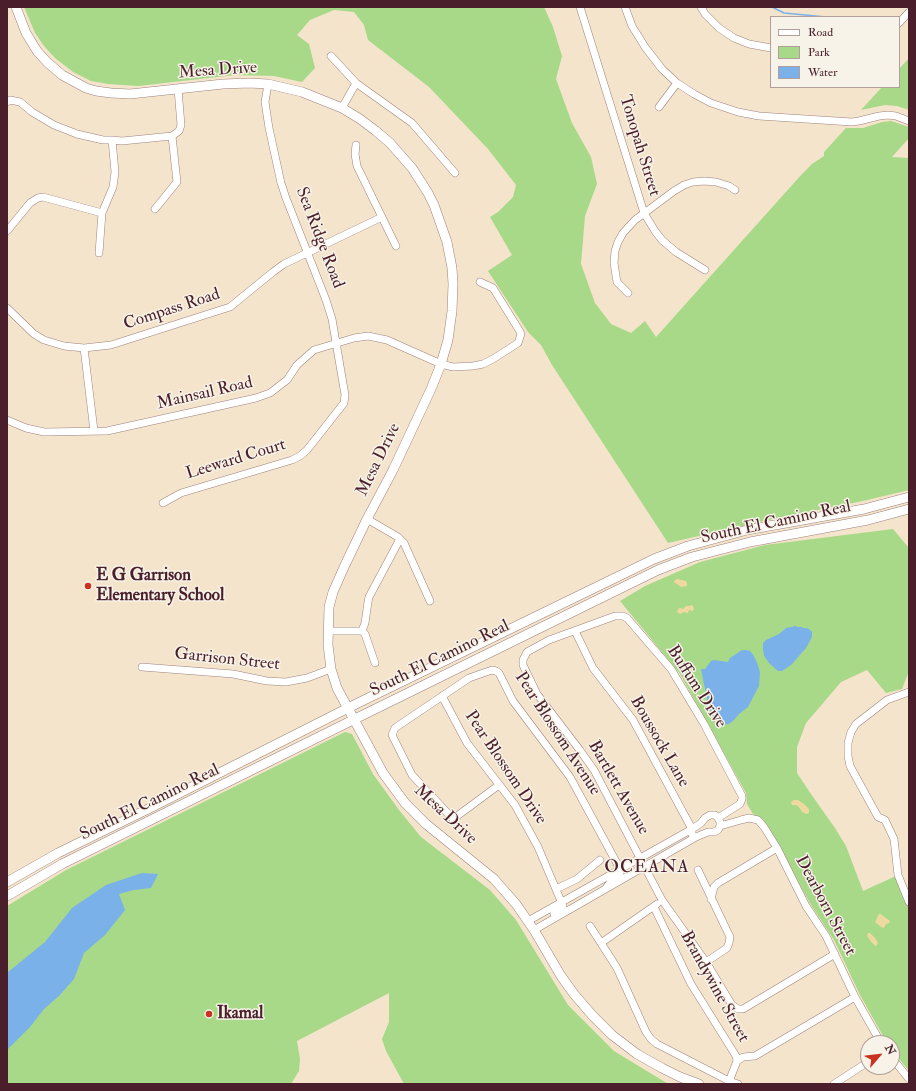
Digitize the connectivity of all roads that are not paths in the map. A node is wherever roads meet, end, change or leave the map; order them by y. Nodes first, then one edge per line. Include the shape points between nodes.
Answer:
1 (16, 7) edge
2 (580, 7) edge
3 (625, 7) edge
4 (701, 7) edge
5 (909, 12) edge
6 (900, 22) edge
7 (770, 48) edge
8 (331, 56) dead end
9 (356, 83) junction
10 (677, 83) junction
11 (268, 84) junction
12 (178, 89) junction
13 (8, 101) edge
14 (659, 106) dead end
15 (342, 108) junction
16 (909, 121) edge
17 (172, 136) junction
18 (112, 140) junction
19 (356, 145) dead end
20 (456, 173) dead end
21 (735, 190) dead end
22 (155, 209) dead end
23 (102, 213) junction
24 (644, 213) junction
25 (382, 218) junction
26 (7, 231) edge
27 (396, 246) dead end
28 (308, 252) junction
29 (99, 253) dead end
30 (705, 270) dead end
31 (480, 282) dead end
32 (628, 293) dead end
33 (7, 308) edge
34 (336, 343) junction
35 (84, 348) junction
36 (441, 364) junction
37 (344, 404) joint
38 (7, 420) edge
39 (94, 431) junction
40 (909, 497) edge
41 (163, 503) dead end
42 (909, 509) edge
43 (367, 519) junction
44 (400, 539) junction
45 (430, 601) dead end
46 (328, 631) junction
47 (362, 631) junction
48 (575, 631) junction
49 (375, 663) dead end
50 (142, 667) dead end
51 (331, 669) junction
52 (909, 692) edge
53 (442, 696) junction
54 (348, 709) junction
55 (354, 719) junction
56 (499, 785) junction
57 (718, 818) junction
58 (720, 826) junction
59 (692, 829) junction
60 (678, 848) junction
61 (777, 848) junction
62 (640, 858) junction
63 (600, 860) dead end
64 (645, 866) junction
65 (620, 869) junction
66 (698, 870) dead end
67 (7, 882) edge
68 (606, 888) junction
69 (556, 889) junction
70 (7, 896) edge
71 (711, 899) junction
72 (662, 900) junction
73 (562, 902) junction
74 (909, 902) edge
75 (654, 907) junction
76 (550, 920) junction
77 (528, 921) junction
78 (590, 926) dead end
79 (534, 930) junction
80 (601, 943) junction
81 (835, 954) junction
82 (706, 962) junction
83 (855, 997) junction
84 (876, 1035) edge
85 (737, 1061) junction
86 (860, 1067) edge
87 (900, 1068) edge
88 (909, 1080) edge
89 (729, 1083) edge
90 (699, 1084) edge
91 (738, 1084) edge
92 (834, 1084) edge

1 - 12 main road, Mesa Drive via 26,33 37,51 62,75 74,82 96,91 111,93 130,94
2 - 24 street, Tonopah Street
3 - 10 street via 632,26 645,47
4 - 7 street via 718,28 734,38
5 - 6 street
8 - 9 street
9 - 15 street
9 - 20 street via 412,123
10 - 14 street
10 - 16 street via 711,103 759,116 852,122 888,115
11 - 12 main road, Mesa Drive via 234,83
11 - 15 main road, Mesa Drive via 302,92
11 - 28 street, Sea Ridge Road via 265,102 281,184
12 - 17 street via 181,124 179,131
13 - 18 street via 20,102 54,125 71,132
15 - 36 main road, Mesa Drive via 366,123 390,143 412,168 434,205 447,242 453,284 448,340
17 - 18 street via 122,142
17 - 22 street via 177,182
18 - 23 street via 115,172 113,187
19 - 25 street via 357,166
21 - 24 street via 716,182 693,182 674,191
23 - 26 street via 43,197 30,203
23 - 29 street
24 - 30 street, Tonopah Street via 662,240
24 - 32 street via 622,233 615,251 617,282
25 - 27 street
25 - 28 street, Compass Road
28 - 34 street, Sea Ridge Road via 332,319
28 - 35 street, Compass Road via 284,264 230,308 111,345
31 - 36 street, Mainsail Road via 493,288 521,334 518,343 483,364 453,367
33 - 35 street, Compass Road via 34,334 44,340
34 - 36 street, Mainsail Road via 368,336 388,340
34 - 37 street, Sea Ridge Road
34 - 39 street, Mainsail Road via 314,350 297,364 287,380 270,393 107,431
35 - 39 street
36 - 43 main road, Mesa Drive via 396,463
37 - 41 street, Leeward Court via 300,456 181,493
38 - 39 street, Mainsail Road via 44,432
40 - 54 main road, South El Camino Real via 864,509 747,530 688,546 633,569
42 - 55 main road, South El Camino Real via 868,520 750,542 692,557 639,579
43 - 44 street
43 - 46 main road, Mesa Drive via 333,592 329,607
44 - 45 street
44 - 47 street via 370,597
46 - 47 street
46 - 51 main road, Mesa Drive
47 - 49 street
48 - 57 street, Buffum Drive via 616,616 623,616 672,669 742,796 740,804
48 - 59 street, Boussock Lane via 593,668 633,720
48 - 62 street, Bartlett Avenue via 549,640 527,652 523,660 524,665 537,694 594,770
50 - 51 street, Garrison Street via 233,674 286,682
51 - 54 main road, Mesa Drive
52 - 74 street via 887,700 856,724 848,743 850,766 878,817 885,820 894,839 898,875
53 - 56 street, Pear Blossom Drive via 467,743
53 - 56 street, Pear Blossom Avenue via 395,728 392,735 412,775 453,818
53 - 65 street, Pear Blossom Avenue via 469,678 492,670 499,673 513,701 570,777
54 - 55 main road, Mesa Drive
54 - 67 main road, South El Camino Real via 58,853
55 - 70 main road, South El Camino Real via 62,864
55 - 77 main road, Mesa Drive via 383,773 405,803 426,824 494,879
56 - 69 street, Pear Blossom Drive via 515,805 538,847
57 - 58 street
57 - 59 street via 710,815
58 - 60 street via 718,830 696,837
58 - 61 street, Dearborn Street via 745,819 758,820
59 - 60 street via 692,834 683,840
59 - 62 street
60 - 64 street
61 - 71 street via 718,883 714,887
61 - 81 street, Dearborn Street via 806,906
62 - 64 street, Bartlett Avenue
62 - 65 street
63 - 69 street via 577,879
64 - 68 street
64 - 72 street, Bartlett Avenue
65 - 68 street via 620,875
65 - 73 street
66 - 71 street
68 - 76 street
69 - 73 street, Pear Blossom Drive
71 - 82 street via 730,937 727,948
72 - 75 street
72 - 82 street, Bartlett Avenue
73 - 76 street via 561,910
73 - 77 street
75 - 80 street
75 - 85 street, Brandywine Street via 691,984
76 - 79 street
77 - 79 main road, Mesa Drive
78 - 80 street
79 - 90 main road, Mesa Drive via 574,994 612,1035 637,1054
80 - 89 street via 617,968 651,1039
81 - 82 street, Bartlett Avenue via 738,1010 732,1005
81 - 83 street, Dearborn Street
83 - 84 street, Dearborn Street
83 - 85 street via 755,1056
85 - 89 street
86 - 92 street
87 - 88 street
89 - 91 street

